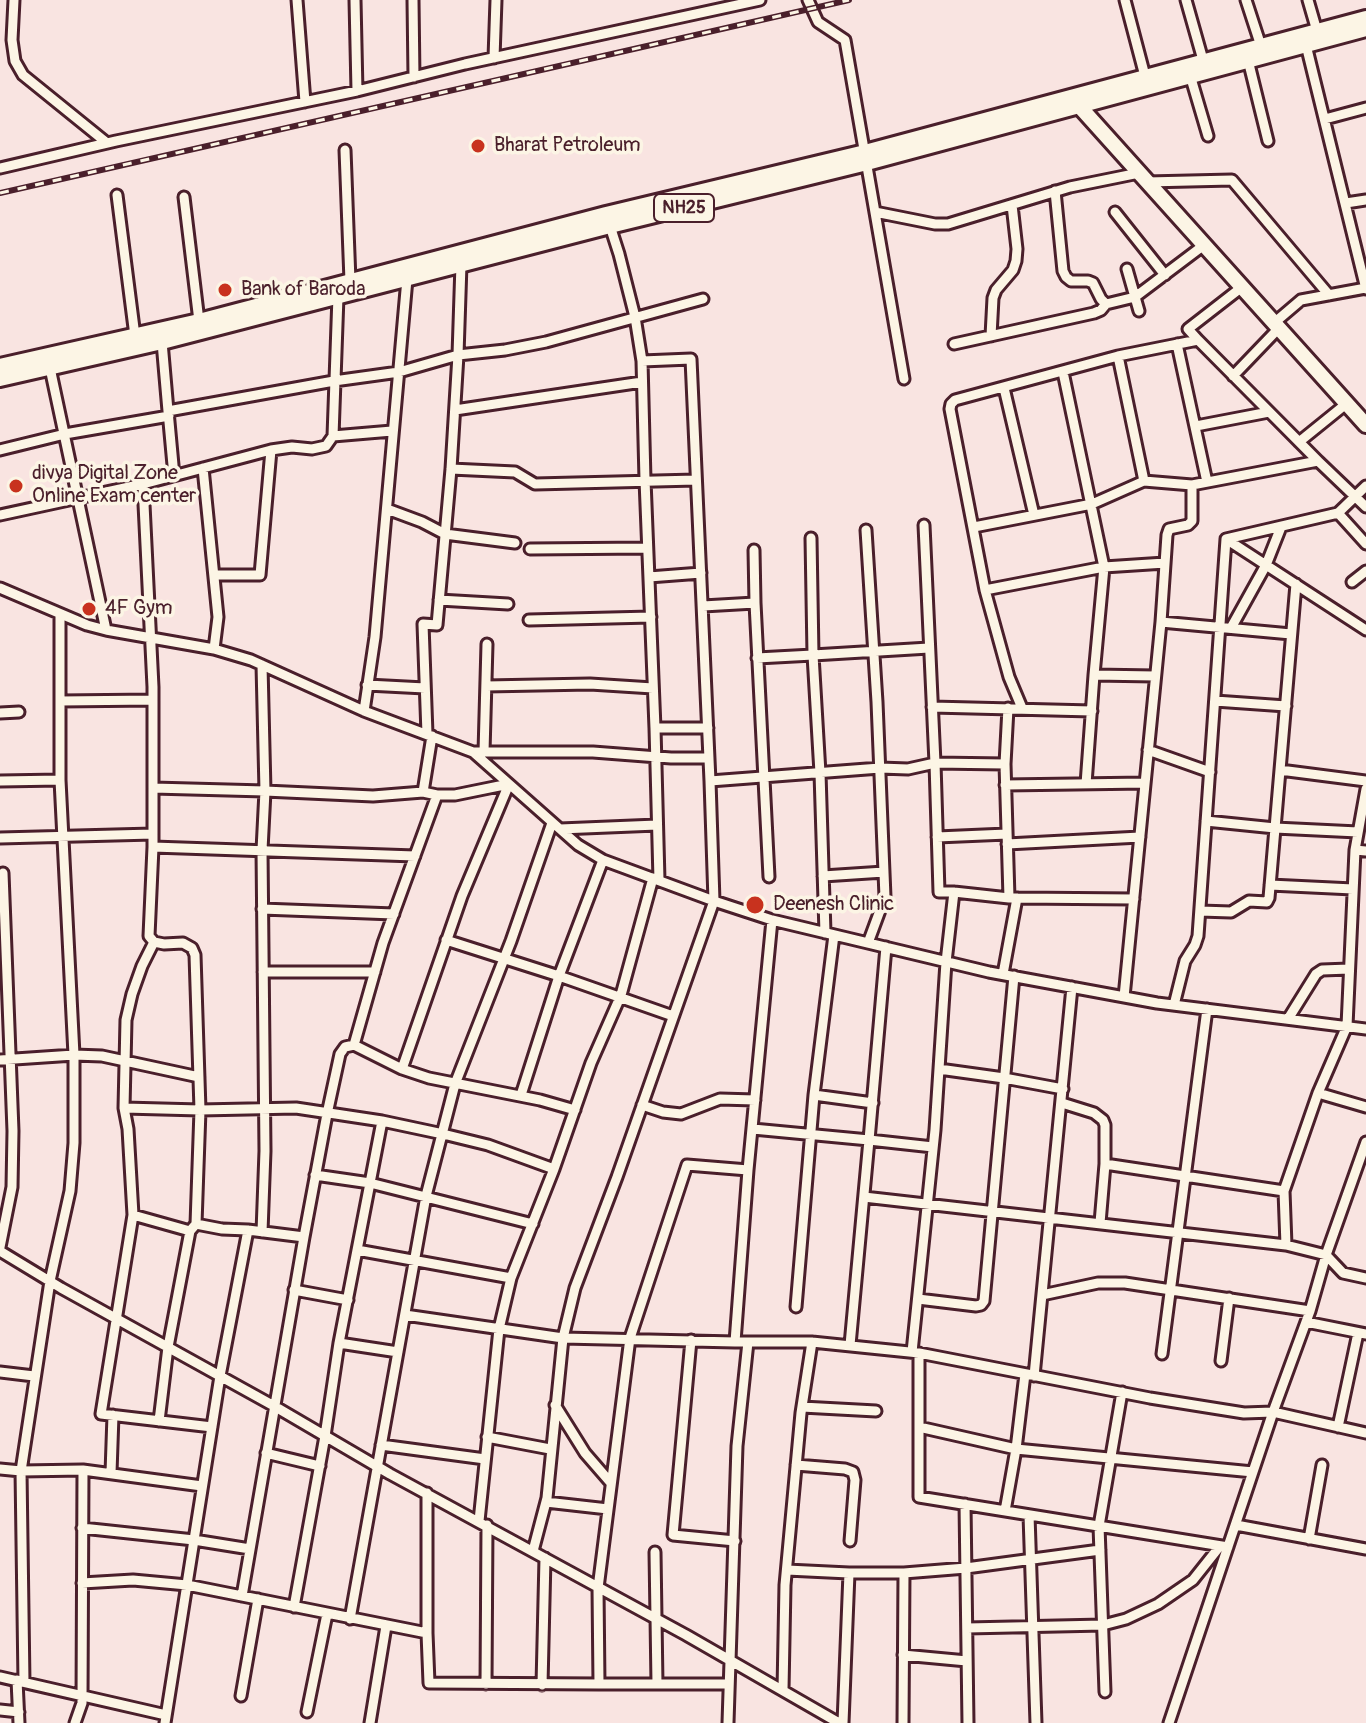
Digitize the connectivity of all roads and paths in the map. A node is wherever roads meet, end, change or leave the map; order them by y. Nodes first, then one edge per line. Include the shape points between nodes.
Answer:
1 (14, 0) edge
2 (297, 0) edge
3 (355, 0) edge
4 (413, 0) edge
5 (496, 0) edge
6 (760, 0) edge
7 (808, 0) edge
8 (1125, 0) edge
9 (1186, 0) edge
10 (1246, 0) edge
11 (1308, 0) edge
12 (1366, 18) edge
13 (1366, 29) edge
14 (1317, 31) junction
15 (1306, 45) junction
16 (1261, 46) junction
17 (494, 58) junction
18 (1203, 60) junction
19 (1248, 60) junction
20 (1190, 75) junction
21 (1145, 76) junction
22 (414, 77) junction
23 (357, 91) junction
24 (1074, 100) junction
25 (305, 102) junction
26 (1366, 108) edge
27 (1325, 119) junction
28 (1208, 136) dead end
29 (1268, 141) dead end
30 (107, 143) junction
31 (345, 150) dead end
32 (866, 157) junction
33 (0, 168) edge
34 (1143, 178) junction
35 (1055, 191) junction
36 (117, 195) dead end
37 (184, 197) dead end
38 (1366, 200) edge
39 (1346, 203) junction
40 (1012, 205) junction
41 (875, 212) junction
42 (1115, 212) dead end
43 (610, 226) junction
44 (1204, 245) junction
45 (461, 264) junction
46 (1127, 269) dead end
47 (1165, 275) junction
48 (407, 279) junction
49 (350, 281) junction
50 (1242, 287) junction
51 (1366, 288) edge
52 (1329, 295) junction
53 (338, 296) junction
54 (1135, 297) junction
55 (703, 299) dead end
56 (1106, 304) junction
57 (1139, 311) dead end
58 (635, 317) junction
59 (199, 321) junction
60 (1276, 326) junction
61 (135, 336) junction
62 (991, 336) junction
63 (1198, 340) junction
64 (162, 342) junction
65 (954, 344) dead end
66 (1177, 344) junction
67 (458, 355) junction
68 (1118, 356) junction
69 (642, 361) junction
70 (0, 366) edge
71 (50, 368) junction
72 (399, 372) junction
73 (1063, 372) junction
74 (1233, 376) junction
75 (0, 379) edge
76 (904, 379) dead end
77 (334, 381) junction
78 (642, 382) junction
79 (1004, 388) junction
80 (1346, 404) junction
81 (455, 410) junction
82 (1269, 412) junction
83 (168, 414) junction
84 (1366, 425) edge
85 (1196, 426) junction
86 (392, 431) junction
87 (65, 434) junction
88 (333, 436) junction
89 (1299, 442) junction
90 (0, 450) edge
91 (271, 450) junction
92 (1318, 461) junction
93 (203, 468) junction
94 (451, 469) junction
95 (174, 476) junction
96 (645, 480) junction
97 (696, 480) junction
98 (1144, 481) junction
99 (1207, 482) junction
100 (143, 484) junction
101 (1192, 485) junction
102 (1366, 486) edge
103 (1356, 496) junction
104 (78, 497) junction
105 (1092, 504) junction
106 (1366, 507) edge
107 (387, 509) junction
108 (1338, 513) junction
109 (0, 515) edge
110 (1034, 515) junction
111 (924, 525) dead end
112 (974, 527) junction
113 (1281, 527) junction
114 (866, 530) dead end
115 (445, 534) junction
116 (811, 538) dead end
117 (1226, 539) junction
118 (515, 543) dead end
119 (1366, 544) edge
120 (647, 548) junction
121 (530, 549) dead end
122 (754, 550) dead end
123 (1165, 563) junction
124 (1266, 565) junction
125 (1104, 567) junction
126 (1366, 571) edge
127 (701, 573) junction
128 (214, 575) junction
129 (649, 577) junction
130 (1352, 582) dead end
131 (1296, 584) junction
132 (0, 588) edge
133 (985, 590) junction
134 (439, 600) junction
135 (755, 603) junction
136 (508, 604) dead end
137 (703, 606) junction
138 (60, 614) junction
139 (651, 617) junction
140 (529, 620) dead end
141 (1161, 622) junction
142 (1225, 627) junction
143 (106, 630) junction
144 (1366, 630) edge
145 (1291, 634) junction
146 (151, 638) junction
147 (487, 644) dead end
148 (929, 648) junction
149 (214, 649) junction
150 (874, 650) junction
151 (813, 655) junction
152 (757, 658) junction
153 (262, 665) junction
154 (1094, 675) junction
155 (1155, 676) junction
156 (367, 685) junction
157 (486, 686) junction
158 (425, 688) junction
159 (653, 688) junction
160 (153, 700) junction
161 (60, 701) junction
162 (1215, 701) junction
163 (1286, 706) junction
164 (932, 707) junction
165 (1008, 708) junction
166 (1022, 708) junction
167 (364, 711) junction
168 (1092, 711) junction
169 (19, 712) dead end
170 (0, 713) edge
171 (655, 728) junction
172 (708, 728) junction
173 (429, 735) junction
174 (1148, 750) junction
175 (479, 752) junction
176 (655, 756) junction
177 (709, 758) junction
178 (935, 763) junction
179 (1005, 764) junction
180 (880, 768) junction
181 (1280, 770) junction
182 (1210, 772) junction
183 (820, 773) junction
184 (763, 777) junction
185 (60, 780) junction
186 (0, 781) edge
187 (710, 781) junction
188 (1366, 781) edge
189 (1145, 783) junction
190 (509, 784) junction
191 (1086, 784) junction
192 (1005, 785) junction
193 (153, 788) junction
194 (1366, 789) edge
195 (265, 791) junction
196 (423, 792) junction
197 (437, 795) junction
198 (1206, 821) junction
199 (657, 825) junction
200 (556, 826) junction
201 (1275, 828) junction
202 (1358, 832) junction
203 (153, 834) junction
204 (63, 835) junction
205 (937, 837) junction
206 (1140, 837) junction
207 (0, 838) edge
208 (1007, 839) junction
209 (153, 847) junction
210 (262, 850) junction
211 (1355, 850) junction
212 (1366, 851) edge
213 (415, 856) junction
214 (603, 860) junction
215 (884, 872) junction
216 (3, 873) dead end
217 (823, 876) junction
218 (769, 877) dead end
219 (656, 879) junction
220 (1270, 885) junction
221 (1353, 889) junction
222 (954, 892) junction
223 (1013, 898) junction
224 (1134, 899) junction
225 (714, 901) junction
226 (262, 909) junction
227 (1200, 911) junction
228 (394, 914) junction
229 (772, 920) junction
230 (829, 934) junction
231 (446, 940) junction
232 (154, 942) junction
233 (868, 943) junction
234 (886, 947) junction
235 (504, 959) junction
236 (946, 962) junction
237 (1349, 969) junction
238 (263, 972) junction
239 (375, 972) junction
240 (1003, 974) junction
241 (559, 976) junction
242 (1014, 976) junction
243 (1072, 987) junction
244 (1124, 997) junction
245 (619, 998) junction
246 (1174, 1005) junction
247 (1207, 1009) junction
248 (673, 1016) junction
249 (1288, 1019) junction
250 (1347, 1026) junction
251 (1366, 1029) edge
252 (354, 1045) junction
253 (74, 1055) junction
254 (5, 1060) edge
255 (124, 1061) junction
256 (402, 1069) junction
257 (939, 1069) junction
258 (199, 1077) junction
259 (1004, 1078) junction
260 (455, 1084) junction
261 (1063, 1089) junction
262 (1318, 1093) junction
263 (521, 1095) junction
264 (814, 1095) junction
265 (755, 1100) junction
266 (873, 1103) junction
267 (1062, 1103) junction
268 (642, 1105) junction
269 (1366, 1107) edge
270 (124, 1108) junction
271 (264, 1109) junction
272 (200, 1110) junction
273 (575, 1110) junction
274 (327, 1114) junction
275 (382, 1121) junction
276 (753, 1129) junction
277 (443, 1134) junction
278 (810, 1134) junction
279 (869, 1140) junction
280 (1366, 1142) edge
281 (933, 1147) junction
282 (1105, 1164) junction
283 (554, 1169) junction
284 (748, 1170) junction
285 (315, 1175) junction
286 (1185, 1177) junction
287 (370, 1183) junction
288 (1284, 1191) junction
289 (426, 1196) junction
290 (864, 1197) junction
291 (928, 1204) junction
292 (993, 1212) junction
293 (133, 1215) junction
294 (1051, 1218) junction
295 (1100, 1223) junction
296 (533, 1224) junction
297 (193, 1227) junction
298 (248, 1230) junction
299 (262, 1232) junction
300 (1178, 1232) junction
301 (304, 1237) junction
302 (1286, 1245) junction
303 (0, 1249) edge
304 (357, 1250) junction
305 (1326, 1255) junction
306 (414, 1260) junction
307 (511, 1278) junction
308 (1366, 1278) edge
309 (50, 1281) junction
310 (1170, 1288) junction
311 (294, 1290) junction
312 (1042, 1295) junction
313 (1229, 1298) junction
314 (918, 1299) junction
315 (348, 1300) junction
316 (796, 1307) dead end
317 (1310, 1311) junction
318 (405, 1315) junction
319 (115, 1318) junction
320 (1306, 1322) junction
321 (499, 1329) junction
322 (1362, 1334) edge
323 (563, 1338) junction
324 (630, 1338) junction
325 (691, 1340) junction
326 (735, 1342) junction
327 (748, 1342) junction
328 (812, 1342) junction
329 (339, 1343) junction
330 (850, 1345) junction
331 (168, 1347) junction
332 (398, 1352) junction
333 (916, 1352) junction
334 (1162, 1354) dead end
335 (1221, 1361) dead end
336 (0, 1372) edge
337 (1029, 1375) junction
338 (34, 1376) junction
339 (220, 1376) junction
340 (1122, 1392) junction
341 (555, 1405) junction
342 (274, 1406) junction
343 (802, 1407) junction
344 (876, 1411) dead end
345 (1273, 1412) junction
346 (113, 1415) junction
347 (159, 1421) junction
348 (212, 1427) junction
349 (919, 1427) junction
350 (1338, 1427) junction
351 (1366, 1433) edge
352 (325, 1436) junction
353 (487, 1437) junction
354 (381, 1445) junction
355 (550, 1449) junction
356 (1016, 1449) junction
357 (266, 1453) junction
358 (1111, 1457) junction
359 (485, 1459) junction
360 (796, 1465) junction
361 (1322, 1465) dead end
362 (320, 1466) junction
363 (378, 1466) junction
364 (0, 1469) edge
365 (83, 1470) junction
366 (21, 1471) junction
367 (1253, 1472) junction
368 (111, 1473) junction
369 (611, 1483) junction
370 (202, 1486) junction
371 (427, 1493) junction
372 (546, 1502) junction
373 (965, 1504) junction
374 (608, 1509) junction
375 (1005, 1511) junction
376 (1029, 1515) junction
377 (483, 1523) junction
378 (1236, 1525) junction
379 (1099, 1526) junction
380 (82, 1528) junction
381 (1309, 1539) junction
382 (194, 1540) junction
383 (735, 1541) junction
384 (850, 1541) dead end
385 (1224, 1547) junction
386 (250, 1549) junction
387 (1366, 1549) edge
388 (1100, 1550) junction
389 (533, 1551) junction
390 (655, 1552) dead end
391 (545, 1558) junction
392 (1031, 1558) junction
393 (966, 1568) junction
394 (787, 1570) junction
395 (849, 1573) junction
396 (904, 1573) junction
397 (82, 1583) junction
398 (187, 1585) junction
399 (598, 1588) junction
400 (242, 1596) junction
401 (258, 1599) junction
402 (294, 1607) junction
403 (327, 1614) junction
404 (350, 1619) junction
405 (655, 1619) junction
406 (1103, 1625) junction
407 (386, 1626) junction
408 (1033, 1627) junction
409 (967, 1628) junction
410 (427, 1633) junction
411 (903, 1655) junction
412 (729, 1660) junction
413 (967, 1661) junction
414 (0, 1677) edge
415 (21, 1681) junction
416 (486, 1684) junction
417 (599, 1684) junction
418 (657, 1684) junction
419 (729, 1684) junction
420 (542, 1685) junction
421 (783, 1690) junction
422 (1105, 1692) dead end
423 (83, 1696) junction
424 (241, 1696) dead end
425 (0, 1710) edge
426 (19, 1712) junction
427 (307, 1712) dead end
428 (165, 1719) edge
429 (19, 1723) edge
430 (75, 1723) edge
431 (370, 1723) edge
432 (728, 1723) edge
433 (841, 1723) edge
434 (903, 1723) edge
435 (968, 1723) edge
436 (1036, 1723) edge
437 (1169, 1723) edge

1 - 30 street via 12,40 23,75
2 - 25 street
3 - 23 street
4 - 22 street
5 - 17 street
6 - 17 street
7 - 32 street via 818,22 845,40
8 - 21 street
9 - 18 street
10 - 16 street
11 - 14 street
12 - 14 main road, NH25
13 - 15 main road, NH25
14 - 16 main road, NH25
15 - 19 main road, NH25
15 - 27 street
16 - 18 main road, NH25
17 - 22 street
18 - 21 main road, NH25
19 - 20 main road, NH25
19 - 29 street
20 - 24 main road, NH25
20 - 28 street
21 - 24 main road, NH25
22 - 23 street
23 - 25 street
24 - 32 main road, NH25
24 - 34 main road
25 - 30 street
26 - 27 street
27 - 39 street
30 - 33 street
31 - 49 street
32 - 41 street
32 - 43 main road, NH25
32 - 49 main road, NH25 via 606,214
34 - 35 street
34 - 44 main road
34 - 52 street via 1232,180
35 - 40 street
35 - 56 street via 1063,271 1071,281 1093,283
36 - 61 street
37 - 59 street
38 - 39 street
39 - 51 street
40 - 41 street via 942,225
40 - 62 street via 1016,261 993,298
41 - 76 street
42 - 47 street
43 - 45 main road, NH25
43 - 58 street
44 - 47 street
44 - 50 main road
45 - 48 main road, NH25
45 - 67 street
46 - 54 street
47 - 54 street
48 - 53 main road, NH25
48 - 72 street
49 - 59 main road, NH25
50 - 60 main road
50 - 63 street via 1188,329
51 - 52 street
52 - 60 street via 1301,300
53 - 64 main road, NH25
53 - 77 street
54 - 56 street
54 - 57 street
55 - 58 street
56 - 62 street via 1094,313
58 - 67 street via 546,342
58 - 69 street
59 - 61 main road, NH25
60 - 74 street
60 - 80 main road
61 - 70 main road, NH25
62 - 65 street
63 - 66 street
63 - 74 street
64 - 71 main road, NH25
64 - 83 street
66 - 68 street
66 - 85 street
67 - 72 street
67 - 81 street
68 - 73 street
68 - 98 street
69 - 78 street
69 - 97 street via 691,359
71 - 75 main road, NH25
71 - 87 street
72 - 77 street
72 - 86 street
73 - 79 street
73 - 105 street
74 - 82 street
77 - 83 street
77 - 88 street
78 - 81 street
78 - 96 street
79 - 110 street
79 - 112 street via 955,400 950,406
80 - 84 main road
80 - 89 street
81 - 94 street
82 - 85 street
82 - 89 street
83 - 87 street
83 - 95 street
85 - 99 street
86 - 88 street
86 - 107 street
87 - 90 street
87 - 104 street
88 - 91 street via 326,446
89 - 92 street
91 - 93 street
91 - 128 street via 260,575
92 - 99 street
92 - 103 street
93 - 95 street
93 - 128 street
94 - 96 street via 515,472 535,484
94 - 115 street
95 - 100 street
96 - 97 street
96 - 120 street
97 - 127 street
98 - 101 street
98 - 105 street
99 - 101 street
100 - 104 street
100 - 146 street
101 - 123 street via 1192,521 1168,531
102 - 103 street
103 - 106 street
103 - 108 street
104 - 109 street
104 - 143 street
105 - 110 street
105 - 125 street
107 - 115 street
107 - 156 street
108 - 113 street
108 - 119 street
110 - 112 street
111 - 148 street
112 - 133 street
113 - 117 street
113 - 124 street
114 - 150 street
115 - 118 street
115 - 134 street
116 - 151 street
117 - 124 street
117 - 142 street
120 - 121 street
120 - 129 street
122 - 135 street
123 - 125 street
123 - 141 street
124 - 131 street
124 - 142 street
125 - 133 street
125 - 154 street
126 - 130 street
127 - 129 street
127 - 137 street
128 - 149 street
129 - 139 street
131 - 144 street
131 - 145 street
132 - 138 street
133 - 166 street
134 - 136 street
134 - 158 street via 437,625 423,624
135 - 137 street
135 - 152 street
137 - 172 street
138 - 143 street
138 - 161 street
139 - 140 street
139 - 159 street
141 - 142 street
141 - 155 street
142 - 145 street
142 - 162 street
143 - 146 street
145 - 163 street
146 - 149 street
146 - 160 street
147 - 157 street
148 - 150 street
148 - 164 street
149 - 153 street
150 - 151 street
150 - 180 street
151 - 152 street
151 - 183 street
152 - 184 street
153 - 167 street
153 - 195 street
154 - 155 street
154 - 168 street
155 - 174 street
156 - 158 street
156 - 167 street
157 - 159 street
157 - 175 street
158 - 173 street
159 - 171 street
160 - 161 street
160 - 193 street
161 - 185 street
162 - 163 street
162 - 182 street
163 - 181 street
164 - 165 street
164 - 178 street
165 - 166 street
165 - 179 street
166 - 168 street
167 - 173 street
168 - 191 street
169 - 170 street
171 - 172 street
171 - 176 street
172 - 177 street
173 - 175 street
173 - 196 street
174 - 182 street
174 - 189 street
175 - 176 street
175 - 190 street
176 - 177 street
176 - 199 street
177 - 187 street
178 - 179 street
178 - 180 street
178 - 205 street
179 - 192 street
180 - 183 street
180 - 215 street
181 - 188 street
181 - 201 street
182 - 198 street
183 - 184 street
183 - 217 street
184 - 187 street
184 - 218 street
185 - 186 street
185 - 204 street
187 - 225 street
189 - 191 street
189 - 206 street
190 - 197 street
190 - 200 street
190 - 231 street
191 - 192 street
192 - 208 street
193 - 195 street
193 - 203 street
194 - 202 street
195 - 196 street via 373,796
195 - 210 street
196 - 197 street
197 - 213 street
198 - 201 street
198 - 227 street
199 - 200 street
199 - 219 street
200 - 214 street
200 - 235 street
201 - 202 street
201 - 220 street
202 - 211 street
203 - 204 street
203 - 209 street
204 - 207 street
204 - 253 street
205 - 208 street
205 - 222 street via 939,892
206 - 208 street
206 - 224 street
208 - 223 street
209 - 210 street
209 - 232 street via 149,936
210 - 213 street
210 - 226 street
211 - 212 street
211 - 221 street
213 - 228 street
214 - 219 street
214 - 241 street
215 - 217 street
215 - 233 street via 885,897
216 - 254 street
217 - 230 street
219 - 225 street
219 - 245 street
220 - 221 street
220 - 227 street via 1267,902 1249,901 1228,913
221 - 237 street
222 - 223 street
222 - 236 street
223 - 224 street
223 - 240 street
224 - 244 street
225 - 229 street
225 - 248 street
226 - 228 street
226 - 238 street
227 - 246 street via 1197,941 1185,961
228 - 239 street
229 - 230 street
229 - 265 street
230 - 233 street
230 - 264 street
231 - 235 street
231 - 256 street
232 - 255 street via 132,994
232 - 258 street via 183,943 195,955
233 - 234 street
234 - 236 street
234 - 266 street
235 - 241 street
235 - 260 street
236 - 240 street
236 - 257 street
237 - 249 street via 1316,974
237 - 250 street
238 - 239 street
238 - 271 street
239 - 252 street
240 - 242 street
241 - 245 street
241 - 263 street
242 - 243 street
242 - 259 street
243 - 244 street
243 - 261 street
244 - 246 street
245 - 248 street
245 - 273 street
246 - 247 street
247 - 249 street
247 - 286 street
248 - 268 street
249 - 250 street
250 - 251 street
250 - 262 street
252 - 256 street
252 - 274 street via 340,1054
253 - 254 street
253 - 255 street
253 - 309 street via 70,1191
254 - 303 street via 13,1131 12,1187
255 - 258 street
255 - 270 street
256 - 260 street
257 - 259 street
257 - 281 street
258 - 272 street
259 - 261 street
259 - 292 street
260 - 263 street
260 - 277 street
261 - 267 street
262 - 269 street
262 - 288 street
263 - 273 street
264 - 266 street
264 - 278 street
265 - 268 street via 720,1099 681,1114
265 - 276 street
266 - 279 street
267 - 282 street via 1103,1120
267 - 294 street
268 - 323 street via 575,1288
270 - 272 street
270 - 293 street
271 - 272 street
271 - 274 street
271 - 299 street
272 - 297 street
273 - 283 street
274 - 275 street
274 - 285 street
275 - 277 street
275 - 287 street
276 - 278 street
276 - 284 street
277 - 283 street
277 - 289 street
278 - 279 street
278 - 316 street
279 - 281 street
279 - 290 street
280 - 305 street
281 - 291 street
282 - 286 street
282 - 295 street
283 - 296 street
284 - 324 street via 687,1165
284 - 326 street
285 - 287 street
285 - 301 street
286 - 288 street
286 - 300 street
287 - 289 street
287 - 304 street
288 - 302 street
289 - 296 street
289 - 306 street
290 - 291 street
290 - 330 street
291 - 292 street
291 - 314 street
292 - 294 street
292 - 314 street via 981,1305
293 - 297 street
293 - 319 street
294 - 295 street
294 - 312 street
295 - 300 street
296 - 307 street
297 - 298 street
297 - 331 street
298 - 299 street
298 - 339 street
299 - 301 street
300 - 302 street
300 - 310 street
301 - 311 street
302 - 305 street
303 - 309 street
304 - 306 street
304 - 315 street
305 - 308 street via 1343,1273
305 - 317 street
306 - 307 street
306 - 318 street
307 - 321 street
309 - 319 street
309 - 338 street
310 - 312 street via 1112,1282
310 - 313 street
310 - 334 street
311 - 315 street
311 - 342 street
312 - 337 street
313 - 317 street
313 - 335 street
314 - 333 street
315 - 329 street
317 - 320 street
318 - 321 street
318 - 332 street
319 - 331 street
319 - 346 street via 101,1414
320 - 322 street
320 - 345 street
321 - 323 street
321 - 353 street
322 - 350 street
323 - 324 street
323 - 341 street
324 - 325 street
324 - 369 street
325 - 326 street
325 - 383 street via 673,1535
326 - 327 street
327 - 328 street
327 - 383 street via 737,1446
328 - 330 street
328 - 343 street
329 - 332 street
329 - 352 street
330 - 333 street
331 - 339 street
331 - 347 street
332 - 354 street
333 - 337 street
333 - 349 street
336 - 338 street
337 - 340 street
337 - 356 street
338 - 366 street
339 - 342 street
339 - 348 street
340 - 345 street via 1244,1413
340 - 358 street
341 - 355 street
341 - 369 street
342 - 352 street
342 - 357 street
343 - 344 street
343 - 360 street
345 - 350 street
345 - 367 street
346 - 347 street
346 - 368 street
347 - 348 street
348 - 370 street
349 - 356 street
349 - 373 street via 919,1497
350 - 351 street
352 - 362 street
352 - 363 street
353 - 355 street
353 - 359 street
354 - 359 street
354 - 363 street
355 - 372 street
356 - 358 street
356 - 375 street
357 - 362 street
357 - 386 street
358 - 367 street
358 - 379 street
359 - 377 street
360 - 384 street via 853,1472
360 - 394 street
361 - 381 street
362 - 402 street
363 - 371 street
363 - 404 street
364 - 366 street
365 - 366 street
365 - 368 street
365 - 380 street
366 - 415 street
367 - 378 street
368 - 370 street
369 - 374 street
370 - 382 street
371 - 377 street
371 - 410 street
372 - 374 street
372 - 389 street
373 - 375 street
373 - 393 street
374 - 399 street
375 - 376 street
376 - 379 street
376 - 392 street
377 - 389 street
377 - 416 street
378 - 381 street
378 - 385 street
379 - 385 street
379 - 388 street
380 - 382 street
380 - 397 street
381 - 387 street
382 - 386 street
382 - 398 street
383 - 412 street
385 - 406 street via 1173,1595
385 - 437 street
386 - 400 street
388 - 392 street
388 - 406 street
389 - 391 street
390 - 405 street
391 - 399 street
391 - 420 street
392 - 393 street
392 - 408 street
393 - 396 street
393 - 409 street
394 - 395 street
394 - 421 street
395 - 396 street
395 - 433 street
396 - 411 street
397 - 398 street
397 - 423 street
398 - 400 street
398 - 428 street
399 - 405 street
399 - 417 street
400 - 401 street
401 - 402 street
401 - 424 street
402 - 403 street
403 - 404 street
403 - 427 street
404 - 407 street
405 - 412 street
405 - 418 street
406 - 408 street
406 - 422 street
407 - 410 street
407 - 431 street
408 - 409 street
408 - 436 street
409 - 413 street
410 - 416 street via 429,1683
411 - 413 street
411 - 434 street
412 - 419 street
412 - 421 street
413 - 435 street
414 - 415 street
415 - 423 street
415 - 426 street
416 - 420 street
417 - 418 street
417 - 420 street
418 - 419 street
419 - 432 street
421 - 433 street
423 - 428 street
423 - 430 street
425 - 426 street
426 - 429 street

